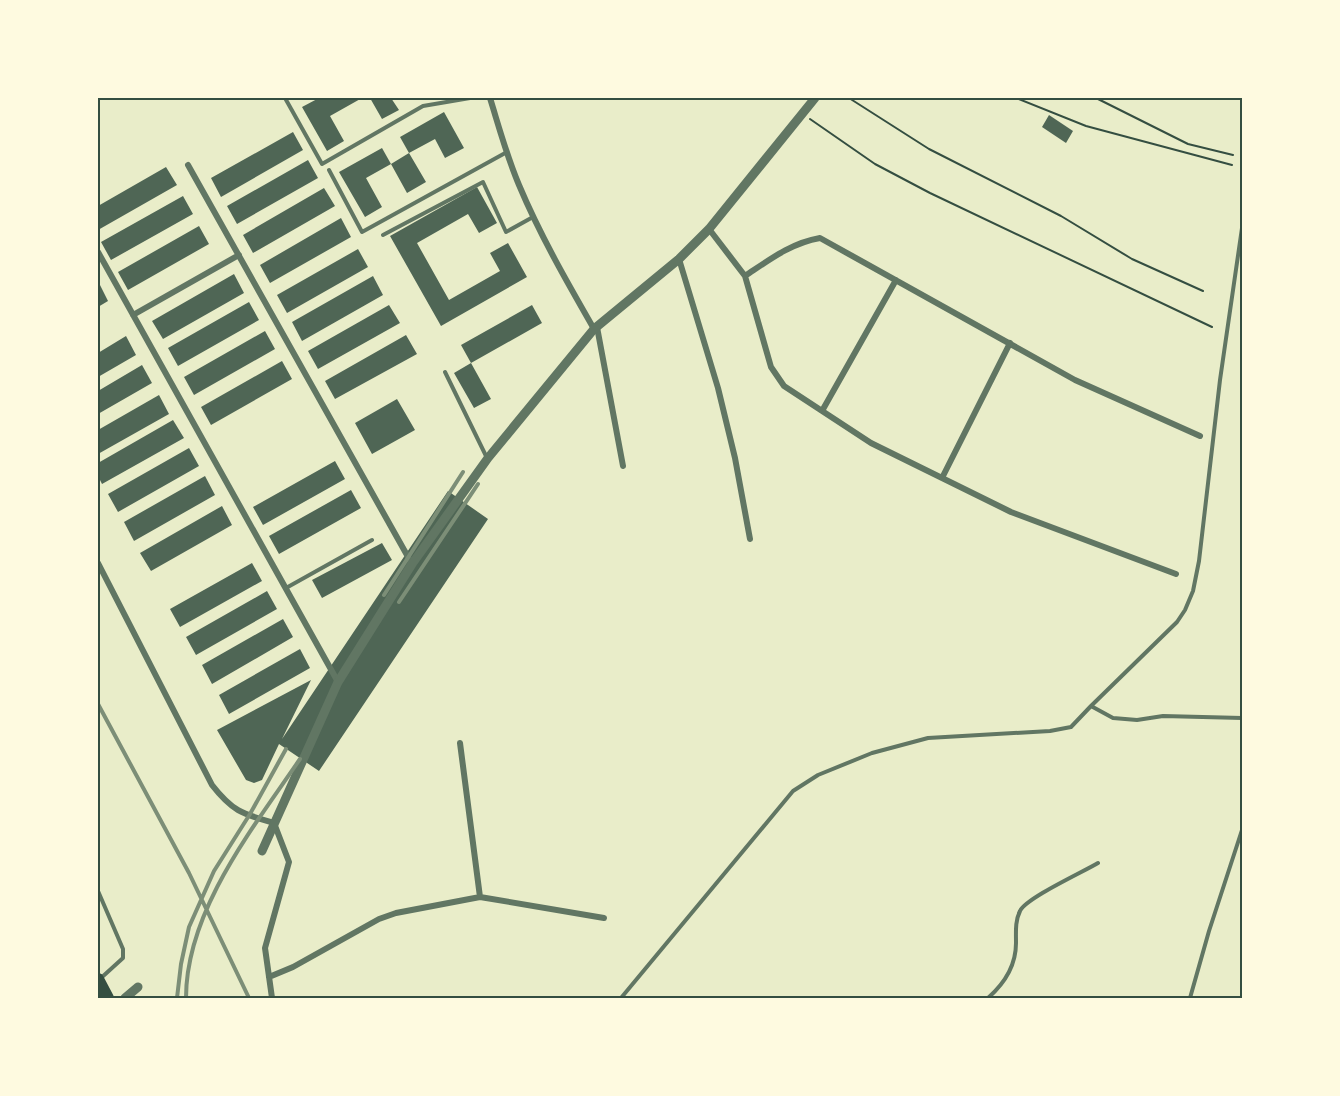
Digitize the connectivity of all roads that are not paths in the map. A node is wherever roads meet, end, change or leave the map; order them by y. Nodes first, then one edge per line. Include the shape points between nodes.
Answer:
1 (285, 98) edge
2 (470, 98) edge
3 (490, 98) edge
4 (815, 98) edge
5 (507, 152) junction
6 (188, 165) dead end
7 (329, 170) dead end
8 (534, 217) junction
9 (1242, 228) edge
10 (709, 229) junction
11 (383, 235) dead end
12 (98, 252) edge
13 (239, 255) junction
14 (679, 259) junction
15 (745, 276) junction
16 (896, 280) junction
17 (133, 315) junction
18 (595, 328) junction
19 (1010, 344) junction
20 (445, 372) dead end
21 (822, 411) junction
22 (1200, 436) dead end
23 (488, 458) junction
24 (623, 466) dead end
25 (942, 478) junction
26 (750, 539) dead end
27 (372, 540) dead end
28 (98, 563) edge
29 (412, 564) junction
30 (1176, 574) dead end
31 (286, 588) junction
32 (338, 682) junction
33 (1091, 706) junction
34 (1242, 718) edge
35 (460, 743) dead end
36 (274, 823) junction
37 (1242, 830) edge
38 (262, 851) dead end
39 (1098, 863) dead end
40 (98, 891) edge
41 (480, 897) junction
42 (603, 918) dead end
43 (269, 977) junction
44 (98, 980) edge
45 (138, 987) dead end
46 (108, 999) edge
47 (125, 999) edge
48 (272, 999) edge
49 (621, 999) edge
50 (988, 999) edge
51 (1190, 999) edge

1 - 2 lane via 322,164 423,106
3 - 5 street
4 - 10 street
5 - 7 lane via 362,232
5 - 8 street
6 - 13 street
8 - 11 lane via 506,232 483,182
8 - 18 street
9 - 33 lane via 1193,591 1177,622
10 - 14 street
10 - 15 street
12 - 17 street
13 - 17 street
13 - 29 street
14 - 18 street
14 - 26 street via 718,388
15 - 16 street via 788,248 820,238
15 - 21 street via 777,378
16 - 19 street
16 - 21 street
17 - 31 street
18 - 23 street
18 - 24 street
19 - 22 street via 1076,380
19 - 25 street
20 - 23 lane
21 - 25 street via 871,443
23 - 29 street
25 - 30 street via 1011,512
27 - 31 lane
28 - 36 street via 212,785 225,802 241,813
29 - 32 street
31 - 32 street
32 - 36 street
33 - 34 lane via 1113,718 1137,720 1163,716
33 - 49 lane via 1071,727 928,738 872,753 818,775 793,791
35 - 41 street
36 - 38 street
36 - 43 street via 289,862 265,948
37 - 51 lane
39 - 50 lane via 1020,909 1011,970
40 - 44 lane via 123,949 123,958
41 - 42 street
41 - 43 street via 378,919
43 - 48 street
44 - 46 highway
45 - 47 street

